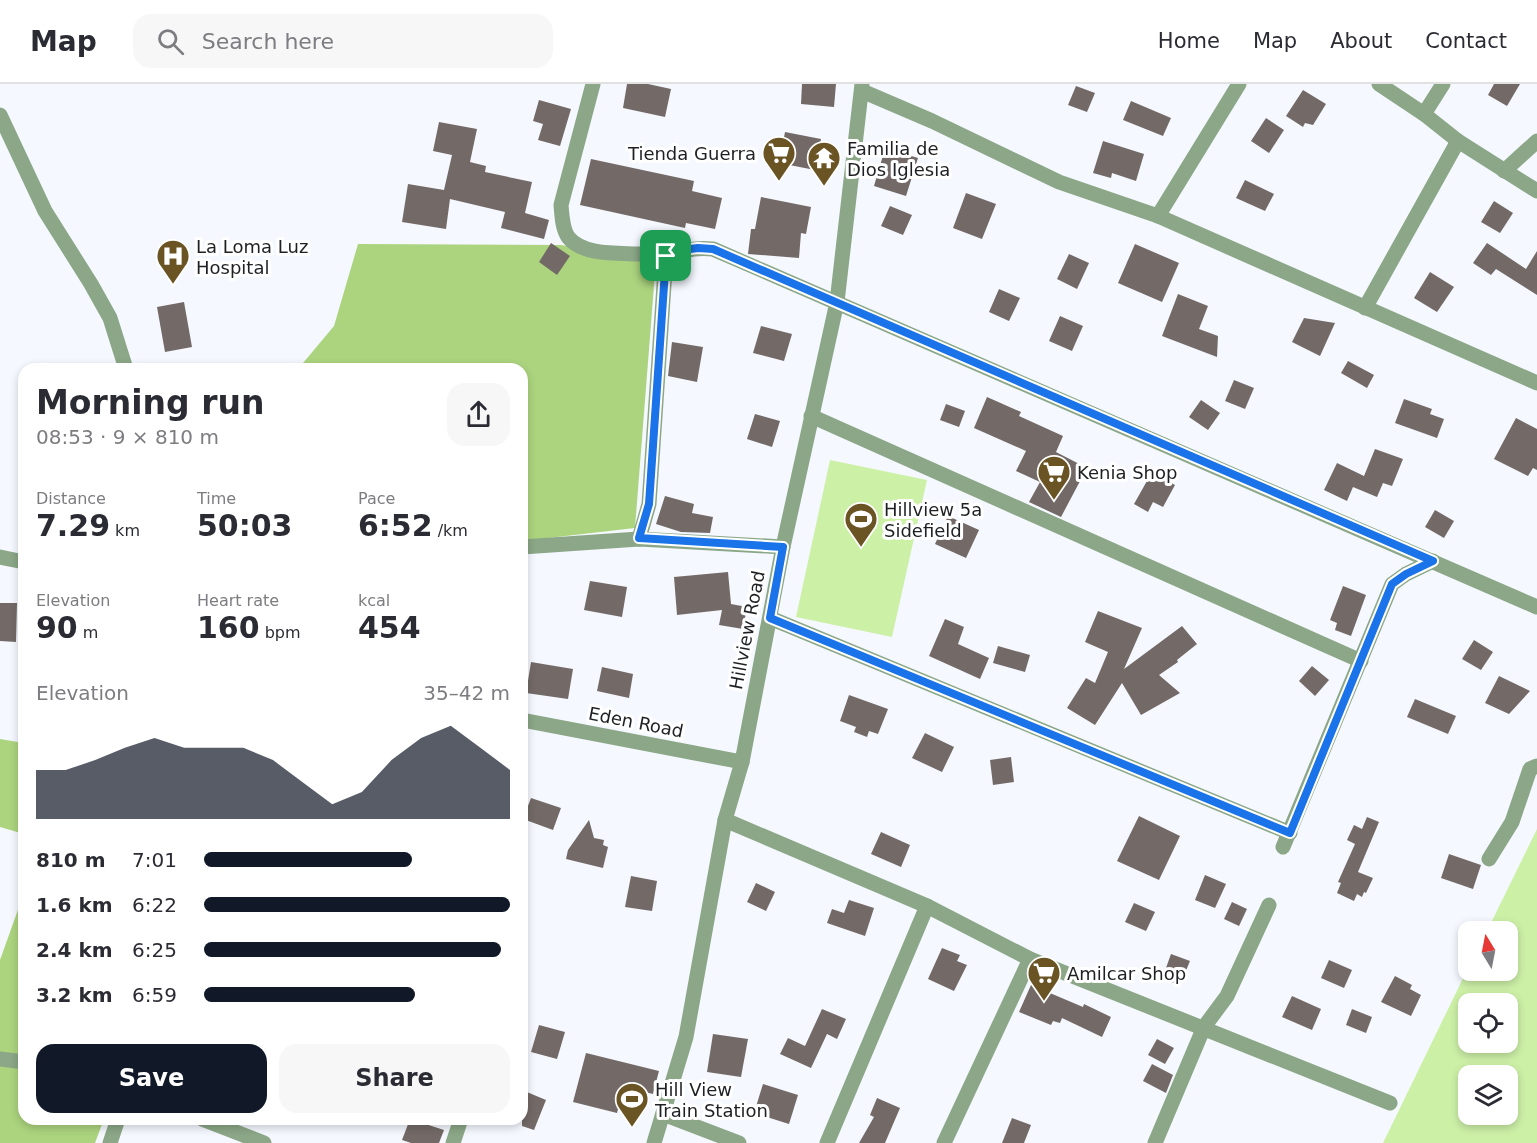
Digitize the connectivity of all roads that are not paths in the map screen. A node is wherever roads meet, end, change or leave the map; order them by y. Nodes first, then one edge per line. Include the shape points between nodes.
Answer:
1 (593, 84) edge
2 (1239, 84) edge
3 (1379, 84) edge
4 (1443, 84) edge
5 (862, 88) edge
6 (1424, 114) junction
7 (0, 115) edge
8 (1458, 141) junction
9 (1537, 141) edge
10 (1504, 171) junction
11 (1537, 191) edge
12 (1158, 216) junction
13 (666, 256) junction
14 (837, 302) junction
15 (1365, 308) junction
16 (124, 363) edge
17 (1537, 383) edge
18 (811, 416) junction
19 (639, 538) junction
20 (528, 547) edge
21 (783, 547) junction
22 (0, 556) edge
23 (18, 560) edge
24 (1433, 561) junction
25 (1537, 606) edge
26 (770, 618) junction
27 (1361, 661) junction
28 (528, 721) edge
29 (742, 762) junction
30 (1537, 766) edge
31 (725, 820) junction
32 (1290, 833) junction
33 (1283, 847) dead end
34 (1489, 859) dead end
35 (1269, 905) dead end
36 (927, 906) junction
37 (1030, 959) junction
38 (1204, 1027) junction
39 (0, 1059) edge
40 (18, 1061) edge
41 (1390, 1103) dead end
42 (663, 1114) junction
43 (116, 1125) edge
44 (218, 1125) edge
45 (459, 1125) edge
46 (110, 1143) edge
47 (264, 1143) edge
48 (453, 1143) edge
49 (654, 1143) edge
50 (739, 1143) edge
51 (827, 1143) edge
52 (944, 1143) edge
53 (1155, 1143) edge

1 - 13 street via 561,205 568,237 580,246 601,252
2 - 12 street
3 - 6 street
4 - 6 street
5 - 12 street via 1059,182
5 - 14 street, Hillview Road
6 - 8 street
7 - 16 street via 45,211 110,318
8 - 10 street
8 - 15 street
9 - 10 street
10 - 11 street
12 - 15 street
13 - 14 street via 682,250 713,249
13 - 19 street via 649,504
14 - 18 street, Hillview Road
14 - 24 street
15 - 17 street
18 - 21 street, Hillview Road
18 - 27 street
19 - 20 street
19 - 21 street
21 - 26 street, Hillview Road
22 - 23 street
24 - 25 street
24 - 27 street via 1392,584
26 - 29 street, Hillview Road
26 - 32 street
27 - 32 street
28 - 29 street, Eden Road
29 - 31 street, Hillview Road
30 - 34 street via 1530,769 1512,822
31 - 36 street
31 - 42 street, Hillview Road via 686,1036
32 - 33 street
35 - 38 street via 1227,996
36 - 37 street
36 - 51 street
37 - 38 street
37 - 52 street
38 - 41 street
38 - 53 street
39 - 40 street
42 - 49 street, Hillview Road
42 - 50 street
43 - 46 street
44 - 47 street
45 - 48 street

